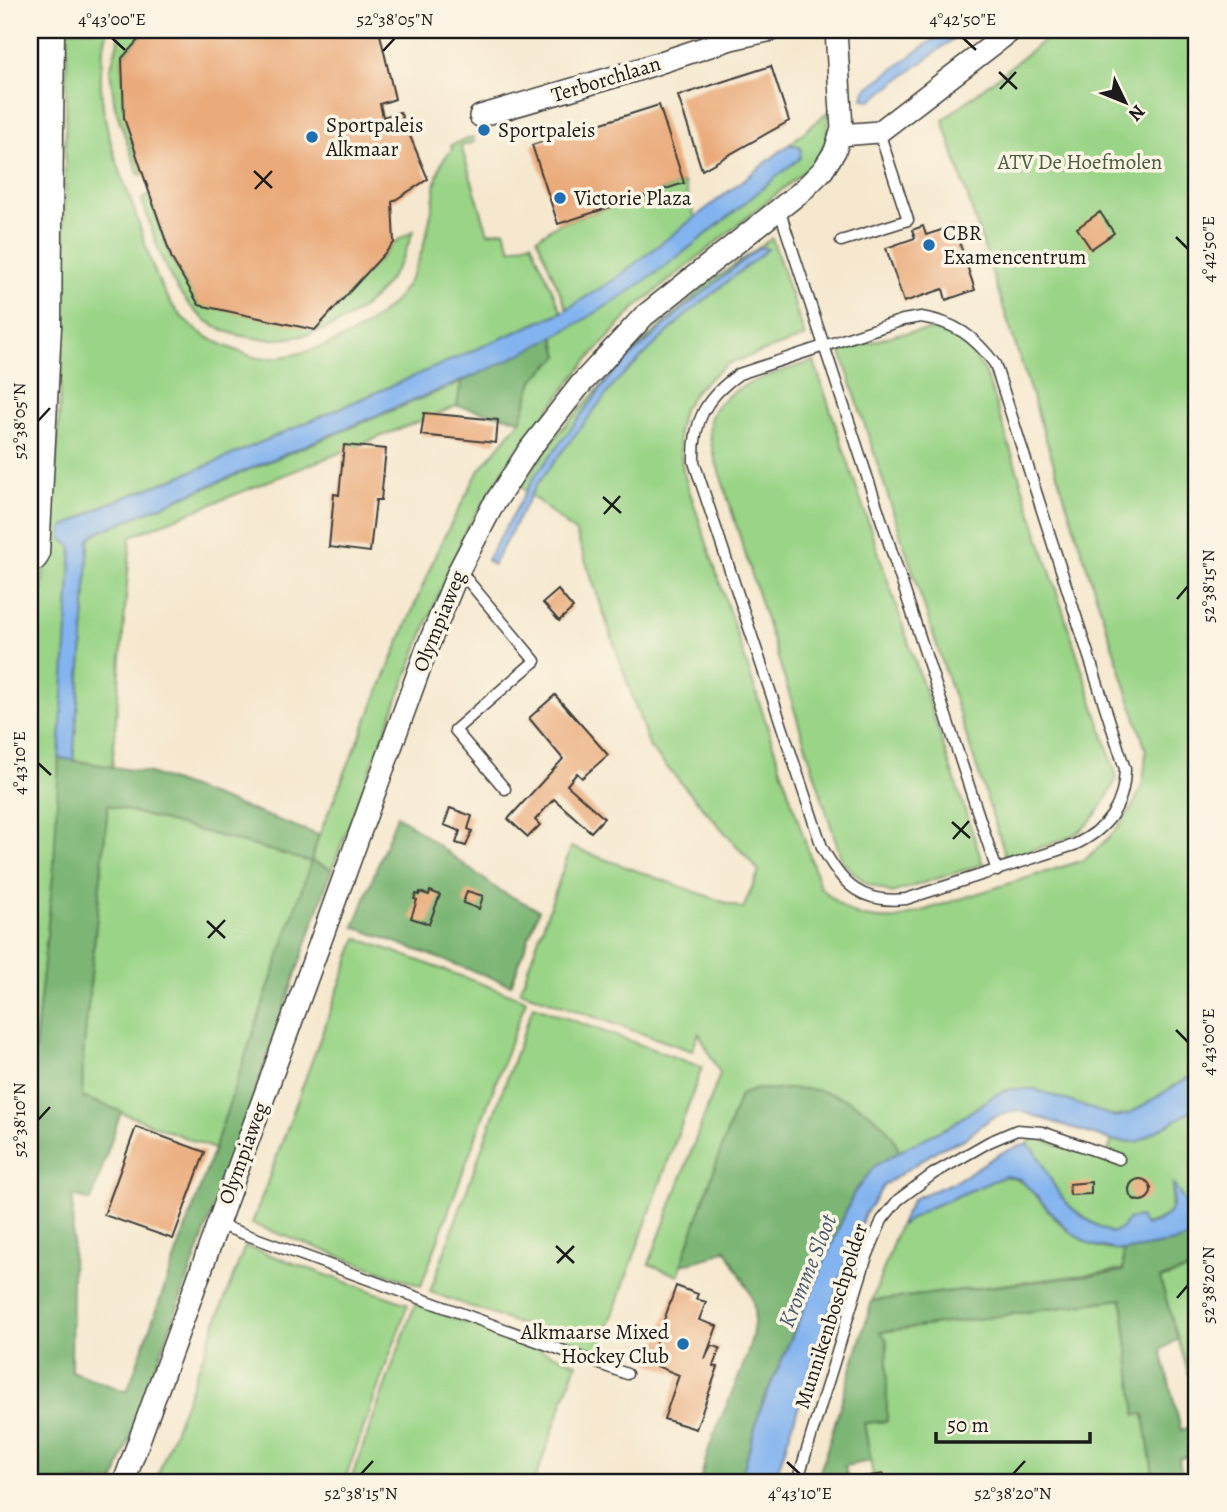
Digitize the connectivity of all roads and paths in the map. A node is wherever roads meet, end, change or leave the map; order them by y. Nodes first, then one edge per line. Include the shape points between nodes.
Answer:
1 (45, 30) edge
2 (772, 30) edge
3 (836, 30) edge
4 (1012, 30) edge
5 (480, 116) dead end
6 (879, 132) junction
7 (841, 135) junction
8 (779, 209) junction
9 (841, 241) dead end
10 (823, 346) junction
11 (30, 553) edge
12 (459, 570) junction
13 (505, 789) dead end
14 (997, 871) junction
15 (1119, 1158) dead end
16 (217, 1224) junction
17 (627, 1374) dead end
18 (124, 1482) edge
19 (797, 1482) edge

1 - 11 highway via 42,327
2 - 5 street, Terborchlaan
3 - 7 street, Olympiaweg
4 - 6 street
6 - 7 street
6 - 9 lane via 908,220
7 - 8 street, Olympiaweg via 814,180
8 - 10 lane
8 - 12 street, Olympiaweg via 669,294 603,359 529,450
10 - 14 lane
10 - 14 lane via 921,317 958,327 995,364 1125,768 1119,803 1094,835
10 - 14 lane via 739,374 707,403 693,441 694,462 720,542 822,848 844,882 864,895 886,901
12 - 13 lane via 535,661 455,730
12 - 16 street, Olympiaweg
15 - 19 lane, Munnikenboschpolder via 1042,1132 1017,1130 933,1174 898,1200 883,1220 866,1259
16 - 17 lane, Olympiaweg
16 - 18 street, Olympiaweg

